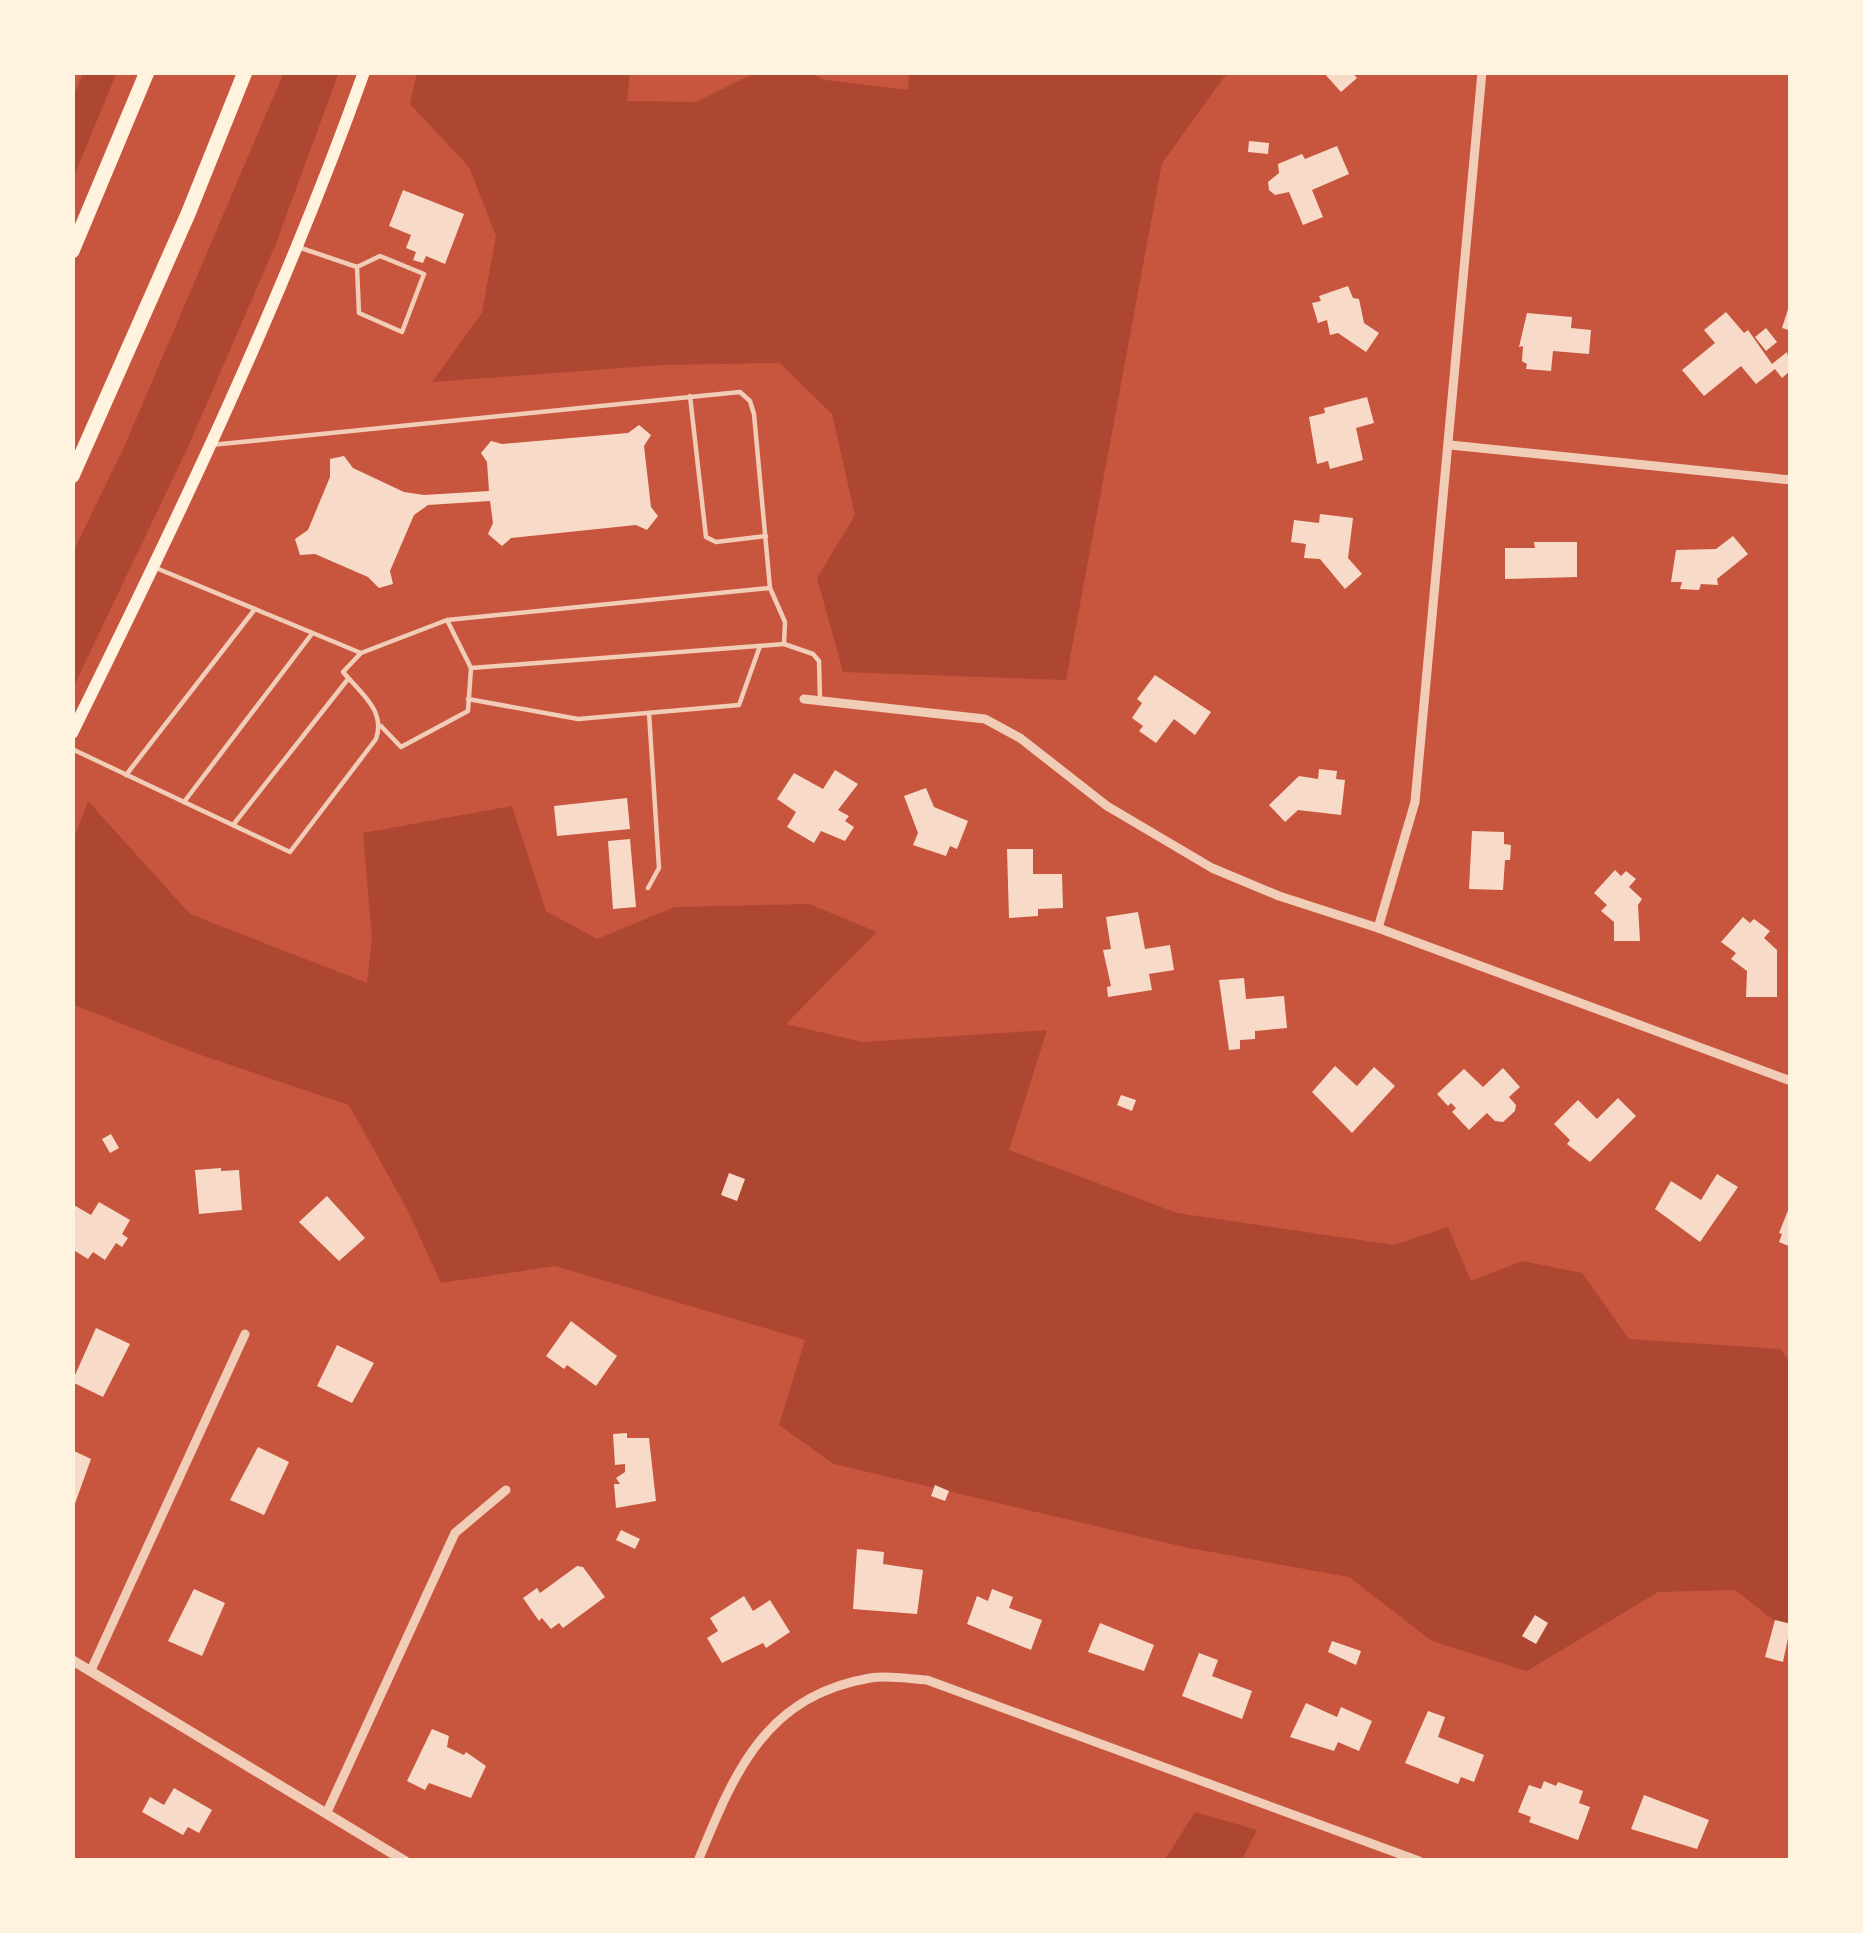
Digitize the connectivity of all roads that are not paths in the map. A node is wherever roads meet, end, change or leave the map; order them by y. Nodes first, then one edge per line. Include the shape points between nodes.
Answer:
1 (146, 72) edge
2 (245, 72) edge
3 (364, 72) edge
4 (1482, 72) edge
5 (298, 247) junction
6 (72, 251) edge
7 (357, 267) junction
8 (690, 396) junction
9 (209, 445) junction
10 (1450, 445) junction
11 (72, 476) edge
12 (1791, 480) edge
13 (766, 536) junction
14 (154, 567) junction
15 (770, 588) junction
16 (255, 609) junction
17 (447, 620) junction
18 (313, 633) junction
19 (784, 644) junction
20 (760, 646) junction
21 (362, 653) junction
22 (471, 668) junction
23 (348, 678) junction
24 (468, 699) junction
25 (804, 700) dead end
26 (820, 701) junction
27 (649, 712) junction
28 (380, 726) junction
29 (72, 733) edge
30 (72, 749) edge
31 (126, 776) junction
32 (184, 802) junction
33 (233, 825) junction
34 (648, 888) dead end
35 (1378, 928) junction
36 (1791, 1081) edge
37 (245, 1334) dead end
38 (506, 1490) dead end
39 (72, 1660) edge
40 (91, 1670) junction
41 (326, 1812) junction
42 (405, 1861) edge
43 (698, 1861) edge
44 (1419, 1861) edge

1 - 6 highway
2 - 11 highway
3 - 5 main road
4 - 10 street
5 - 7 lane
5 - 9 main road
7 - 7 lane via 380,256 424,274 402,332 359,313
8 - 9 lane
8 - 13 lane via 740,392 751,401
8 - 13 lane via 706,537
9 - 14 main road
10 - 12 street
10 - 35 street via 1415,802
13 - 15 lane
14 - 16 lane
14 - 29 main road
15 - 17 lane
15 - 19 lane via 785,622
16 - 18 lane
16 - 31 lane
17 - 21 lane
17 - 22 lane
18 - 21 lane
18 - 32 lane
19 - 20 lane
19 - 26 lane via 819,662
20 - 22 lane
20 - 27 lane via 739,705
21 - 23 lane via 344,672
22 - 24 lane
23 - 28 lane
23 - 33 lane
24 - 27 lane via 578,719
24 - 28 lane via 467,711 401,747
25 - 26 street
26 - 35 street via 985,719 1212,868
27 - 34 lane via 659,868
28 - 33 lane via 290,851
30 - 31 lane
31 - 32 lane
32 - 33 lane
35 - 36 street
37 - 40 street
38 - 41 street via 454,1533
39 - 40 street
40 - 41 street
41 - 42 street
43 - 44 street via 736,1770 775,1723 822,1692 873,1677 927,1680

